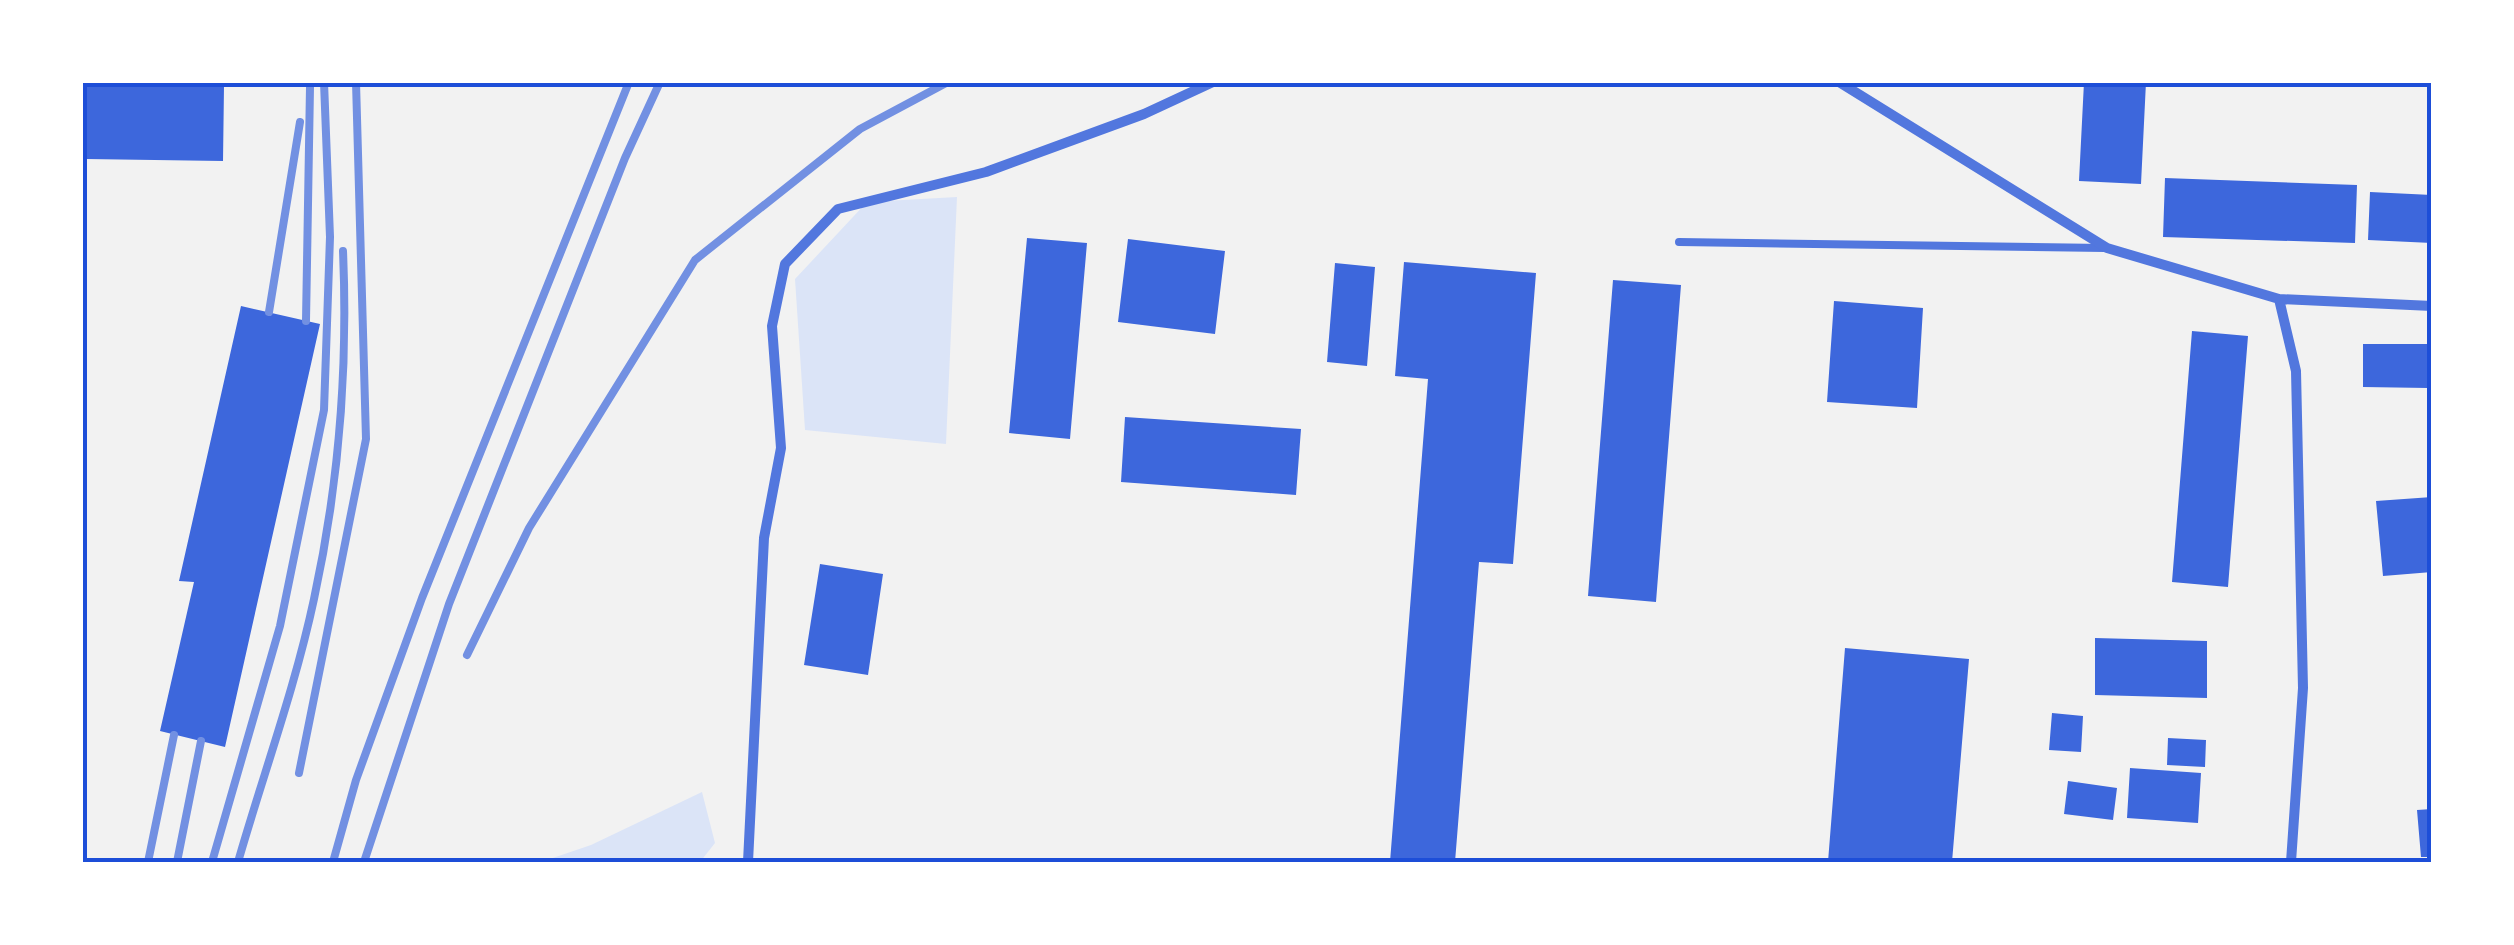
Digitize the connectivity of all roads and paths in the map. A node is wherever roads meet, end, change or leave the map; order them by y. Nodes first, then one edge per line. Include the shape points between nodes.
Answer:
1 (1212, 82) edge
2 (1839, 82) edge
3 (1680, 242) dead end
4 (2107, 248) junction
5 (2278, 299) junction
6 (2432, 306) edge
7 (748, 862) edge
8 (2291, 862) edge

1 - 7 street via 986,172 838,209 785,264 772,326 781,448 764,538
2 - 4 street
3 - 4 lane
4 - 5 street
5 - 6 street
5 - 8 street via 2296,391 2302,688

